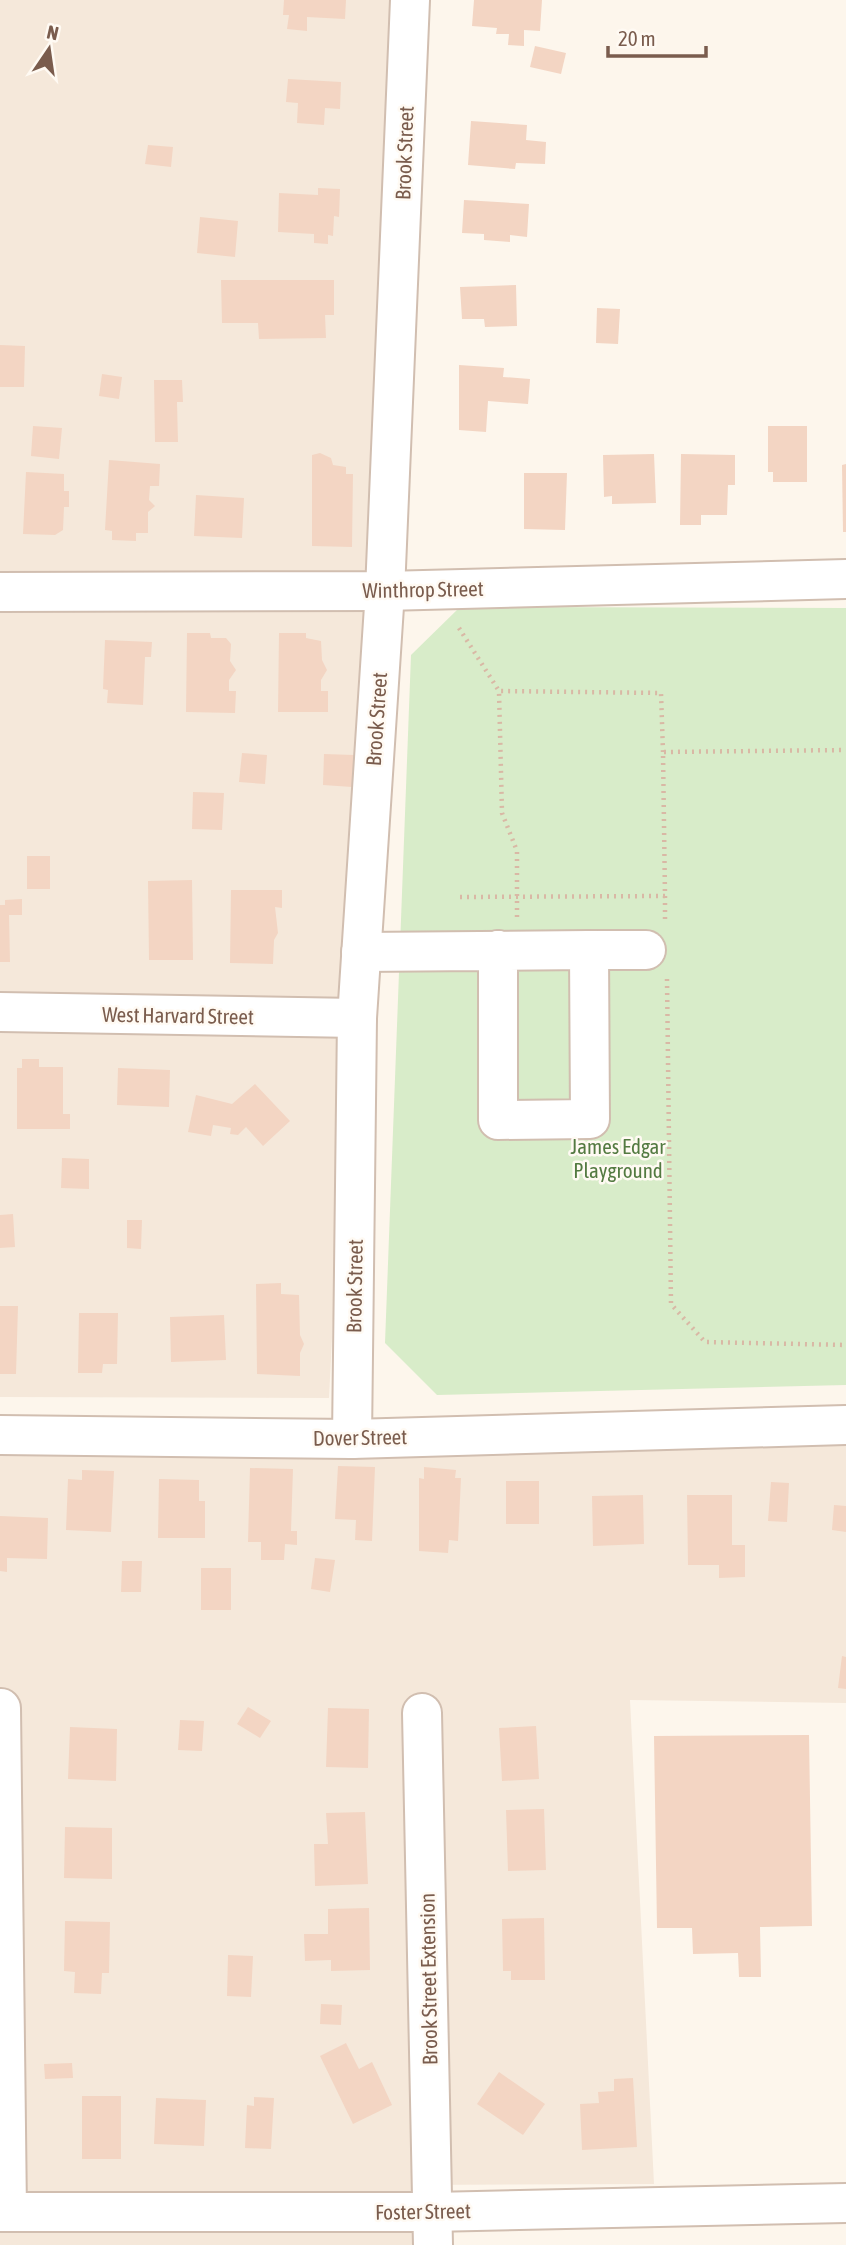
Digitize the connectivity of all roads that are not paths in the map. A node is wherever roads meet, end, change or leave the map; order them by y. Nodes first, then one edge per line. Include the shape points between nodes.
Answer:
1 (410, 0) edge
2 (846, 579) edge
3 (385, 591) junction
4 (0, 592) edge
5 (660, 949) road end
6 (498, 950) junction
7 (589, 950) junction
8 (361, 952) junction
9 (0, 1012) edge
10 (357, 1018) junction
11 (846, 1425) edge
12 (0, 1435) edge
13 (352, 1438) junction
14 (1, 1708) edge
15 (422, 1713) dead end
16 (846, 2203) edge
17 (3, 2212) edge
18 (433, 2228) edge

1 - 3 street, Brook Street
2 - 3 street, Winthrop Street
3 - 4 street, Winthrop Street
3 - 8 street, Brook Street
5 - 7 street
6 - 7 street
6 - 7 street via 498,1120 590,1119
6 - 8 street
8 - 10 street, Brook Street
9 - 10 street, West Harvard Street
10 - 13 street, Brook Street
11 - 13 street, Dover Street
12 - 13 street, Dover Street
14 - 17 street
15 - 18 street, Brook Street Extension
16 - 18 street, Foster Street
17 - 18 street, Foster Street

